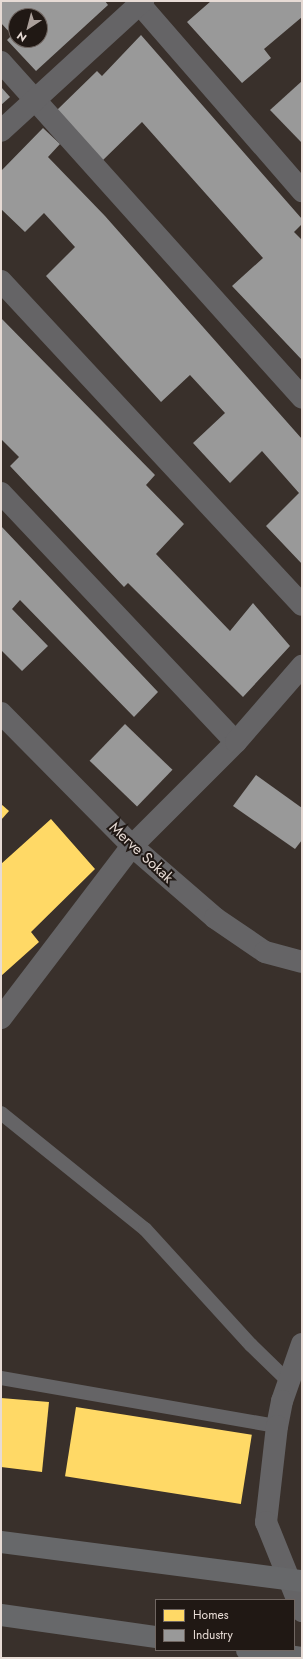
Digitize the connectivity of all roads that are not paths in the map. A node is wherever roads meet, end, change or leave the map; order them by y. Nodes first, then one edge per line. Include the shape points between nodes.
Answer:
1 (140, 2) edge
2 (1, 62) edge
3 (35, 98) junction
4 (1, 130) edge
5 (302, 191) edge
6 (1, 281) edge
7 (302, 398) edge
8 (1, 493) edge
9 (302, 605) edge
10 (302, 666) edge
11 (1, 713) edge
12 (236, 742) junction
13 (132, 846) junction
14 (302, 962) edge
15 (1, 1018) edge
16 (1, 1113) edge
17 (302, 1344) edge
18 (1, 1378) edge
19 (288, 1381) junction
20 (277, 1426) junction
21 (1, 1542) edge
22 (295, 1580) edge
23 (302, 1611) edge
24 (1, 1615) edge
25 (155, 1637) edge
26 (254, 1651) edge
27 (302, 1658) edge

1 - 3 street
1 - 5 street
2 - 3 street
3 - 4 street
3 - 7 street
6 - 9 street
8 - 12 street
10 - 12 street
11 - 13 street, Merve Sokak
12 - 13 street
13 - 14 street, Merve Sokak via 215,918 265,952
13 - 15 street
16 - 19 lane via 145,1229
17 - 19 street
18 - 20 lane
19 - 20 street
20 - 22 street via 266,1522
21 - 22 main road
22 - 23 street
24 - 25 main road
26 - 27 main road

